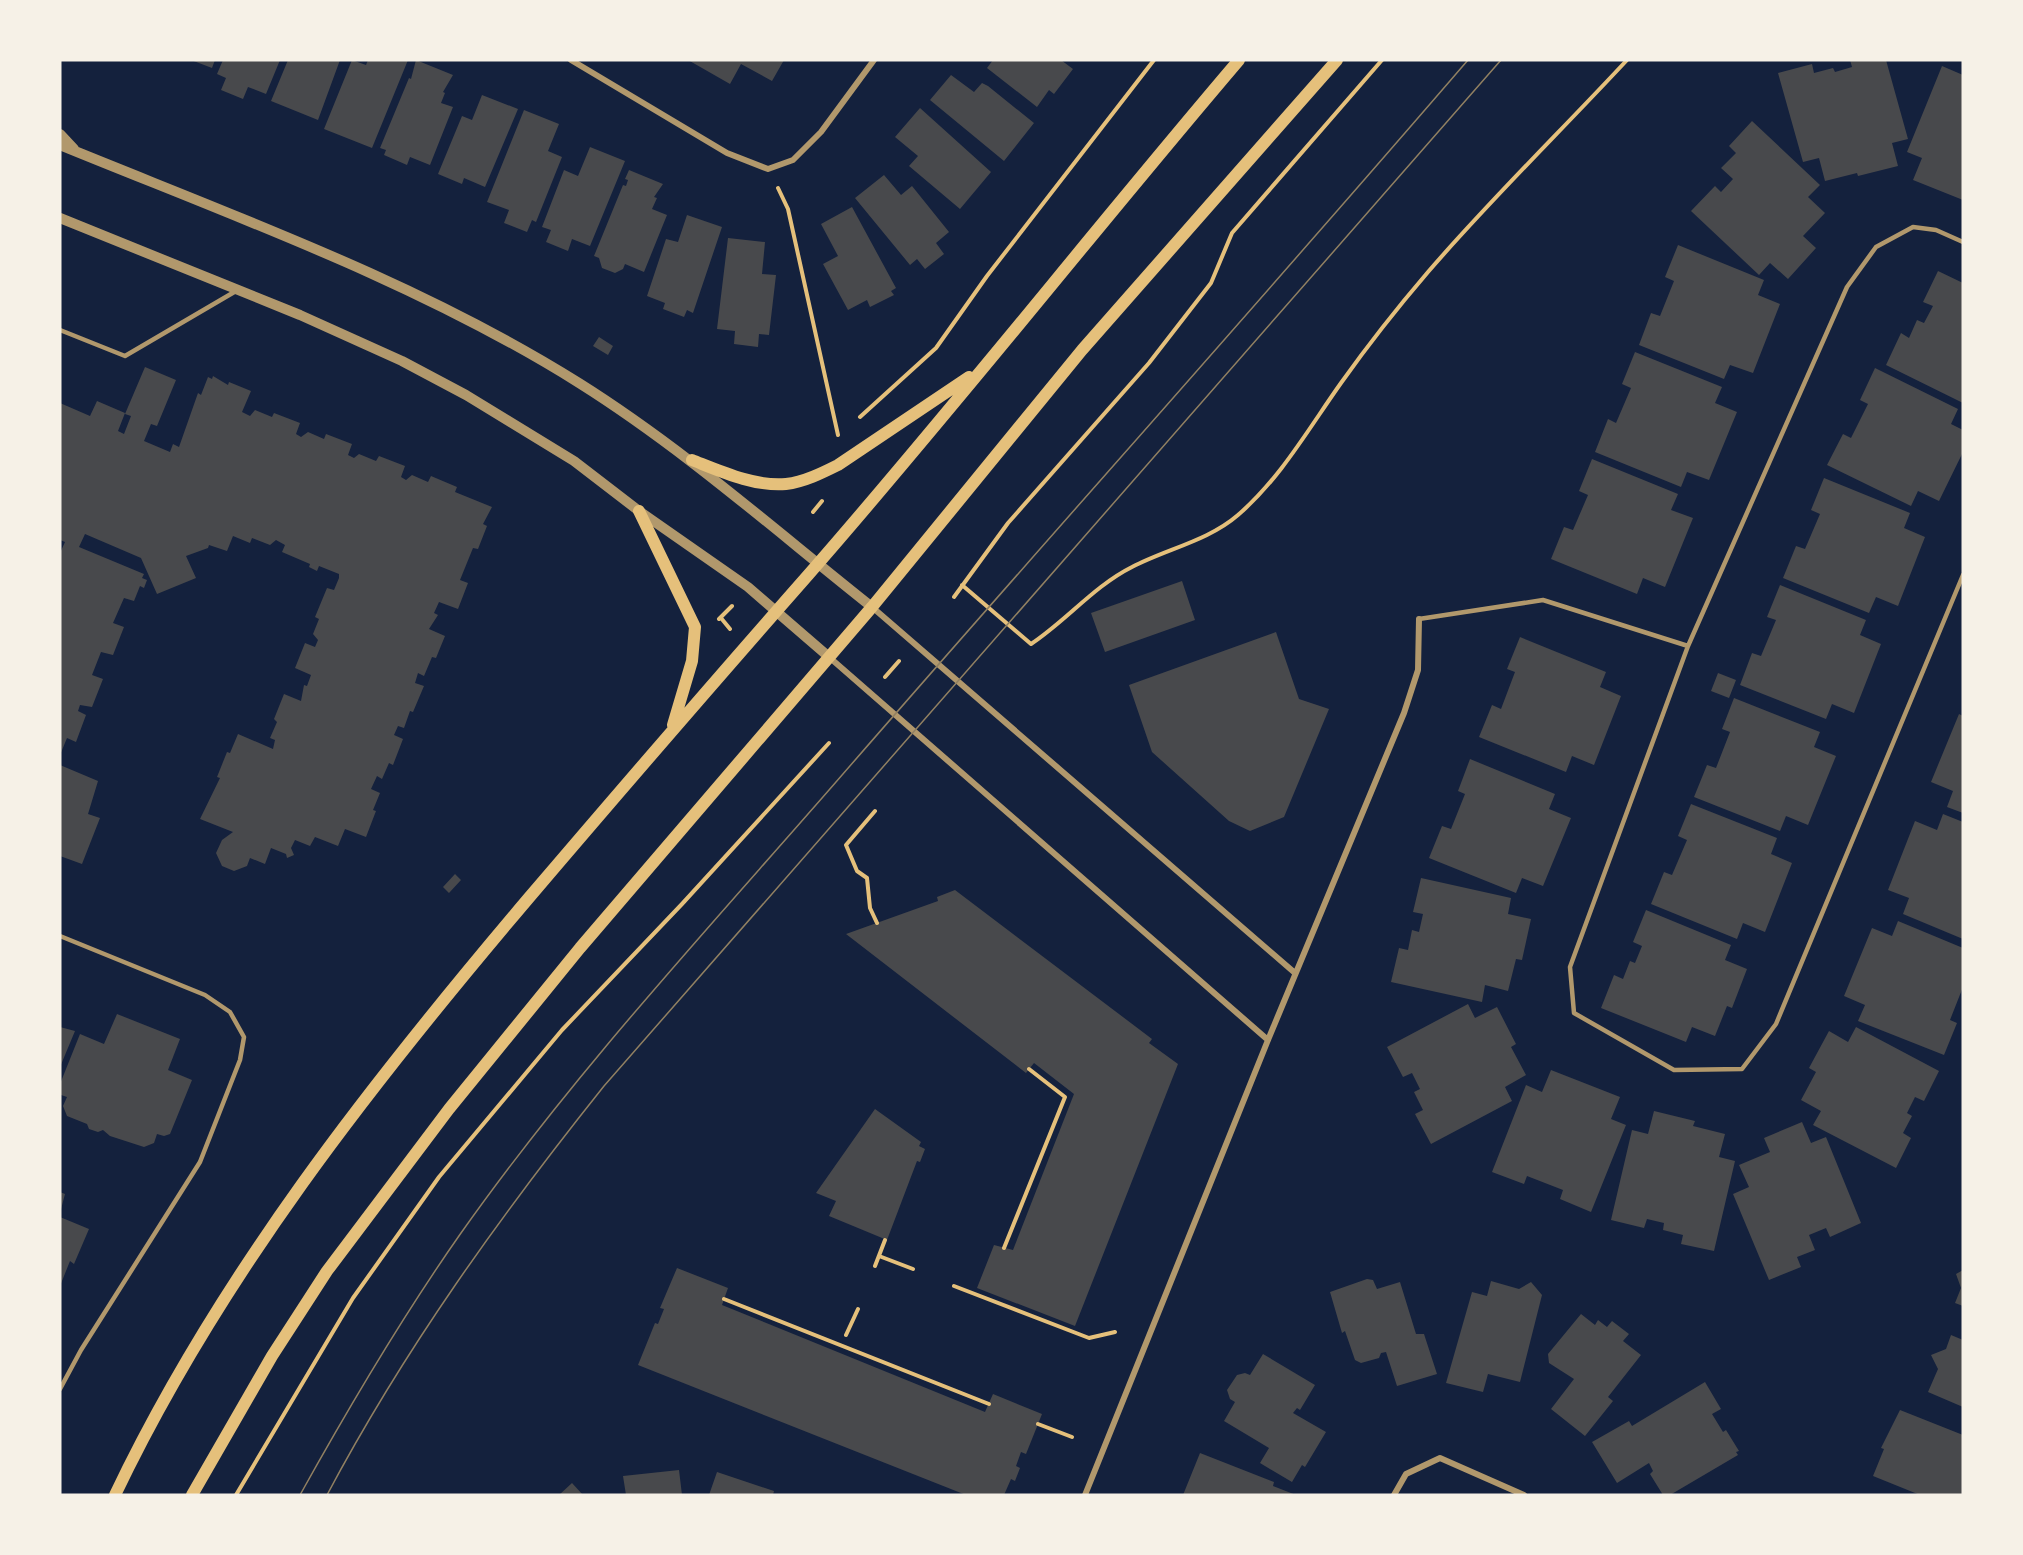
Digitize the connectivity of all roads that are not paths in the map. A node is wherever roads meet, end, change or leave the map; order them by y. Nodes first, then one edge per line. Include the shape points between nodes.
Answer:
1 (571, 60) edge
2 (874, 60) edge
3 (1239, 60) edge
4 (1337, 60) edge
5 (60, 134) edge
6 (60, 145) edge
7 (76, 151) junction
8 (60, 218) edge
9 (1963, 242) edge
10 (239, 290) junction
11 (60, 330) edge
12 (980, 370) junction
13 (692, 460) junction
14 (639, 511) junction
15 (818, 564) junction
16 (1963, 575) edge
17 (872, 608) junction
18 (777, 611) junction
19 (1419, 619) joint
20 (1688, 646) junction
21 (829, 657) junction
22 (672, 729) junction
23 (60, 936) edge
24 (1295, 973) junction
25 (1268, 1040) junction
26 (60, 1389) edge
27 (115, 1495) edge
28 (192, 1495) edge
29 (1084, 1495) edge
30 (1394, 1495) edge
31 (1524, 1495) edge

1 - 2 street via 727,153 768,169 793,160 821,132
3 - 12 main road
4 - 17 main road via 1082,350
5 - 7 street
6 - 7 street
7 - 13 street via 443,306 579,383
8 - 10 street
9 - 20 lane via 1936,230 1913,227 1876,247 1847,287
10 - 11 lane via 125,356
10 - 14 street via 402,361 466,395 566,456
12 - 13 main road via 838,465 814,476 785,484 759,482
12 - 15 main road
13 - 15 street
14 - 18 street
14 - 22 main road via 695,627 692,661
15 - 17 street
15 - 18 main road
16 - 20 lane via 1776,1024 1742,1069 1674,1070 1574,1013 1570,967
17 - 21 main road
17 - 24 street
18 - 21 street
18 - 22 main road
19 - 20 lane via 1543,600
19 - 24 street via 1418,670 1404,713
21 - 25 street
21 - 28 main road via 580,948 449,1109 327,1270
22 - 27 main road via 436,1008 322,1157 229,1289 142,1438
23 - 26 lane via 205,995 230,1012 244,1037 240,1060 200,1162
24 - 25 street
25 - 29 street
30 - 31 street via 1406,1474 1440,1458

